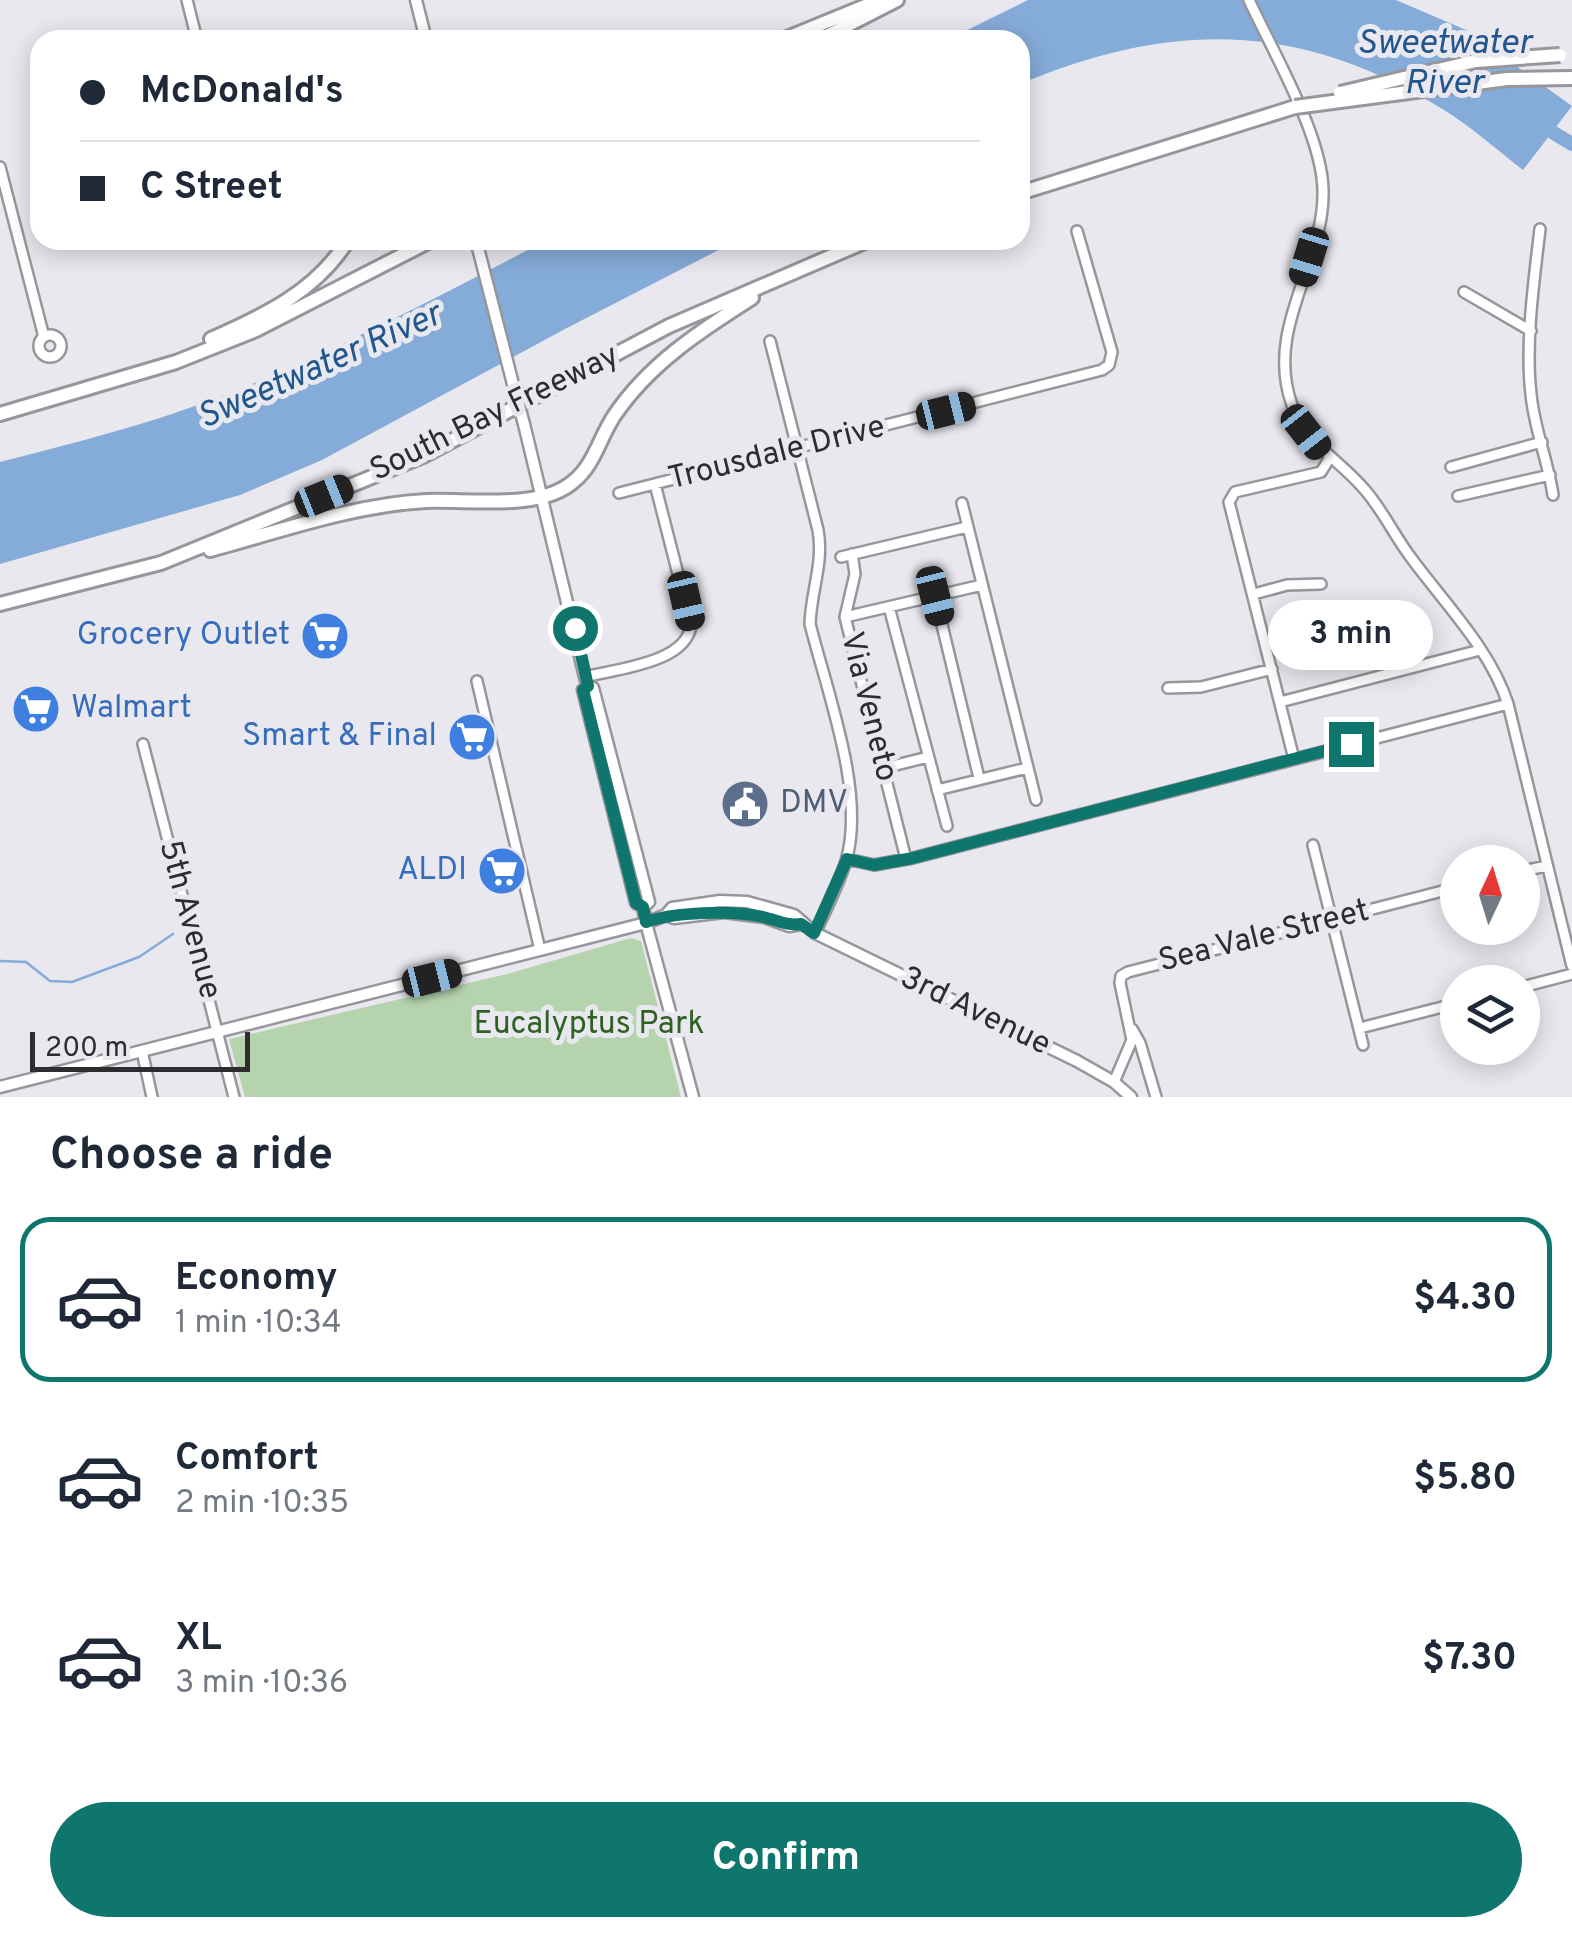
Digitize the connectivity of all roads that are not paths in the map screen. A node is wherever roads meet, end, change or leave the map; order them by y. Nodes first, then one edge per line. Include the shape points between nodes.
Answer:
1 (187, 0) edge
2 (416, 0) edge
3 (880, 0) edge
4 (897, 0) edge
5 (1249, 0) edge
6 (194, 30) edge
7 (424, 30) edge
8 (806, 30) edge
9 (839, 30) edge
10 (1566, 55) edge
11 (1572, 78) edge
12 (1288, 109) junction
13 (0, 167) edge
14 (1030, 190) edge
15 (1540, 229) dead end
16 (1077, 231) dead end
17 (341, 250) edge
18 (412, 250) edge
19 (479, 250) edge
20 (846, 250) edge
21 (788, 275) junction
22 (1464, 292) dead end
23 (1532, 331) junction
24 (44, 337) dead end
25 (770, 341) dead end
26 (100, 386) junction
27 (0, 414) edge
28 (1542, 442) junction
29 (800, 448) junction
30 (1329, 459) junction
31 (1452, 467) dead end
32 (1550, 475) junction
33 (655, 484) junction
34 (619, 493) dead end
35 (1553, 494) dead end
36 (1458, 496) dead end
37 (544, 499) junction
38 (962, 503) dead end
39 (967, 527) junction
40 (161, 562) junction
41 (1321, 584) dead end
42 (982, 585) junction
43 (1254, 594) junction
44 (935, 596) junction
45 (0, 604) edge
46 (889, 607) junction
47 (845, 617) junction
48 (1480, 650) junction
49 (1272, 669) junction
50 (477, 681) dead end
51 (586, 682) junction
52 (1168, 688) dead end
53 (1280, 702) junction
54 (1508, 704) junction
55 (143, 744) dead end
56 (928, 757) junction
57 (1294, 758) junction
58 (884, 768) junction
59 (1027, 768) junction
60 (980, 778) junction
61 (937, 790) junction
62 (1036, 800) dead end
63 (947, 826) dead end
64 (1313, 845) dead end
65 (847, 859) junction
66 (906, 859) junction
67 (1547, 866) junction
68 (1540, 868) edge
69 (1440, 893) edge
70 (1332, 920) junction
71 (646, 922) junction
72 (814, 933) junction
73 (540, 950) junction
74 (1572, 966) edge
75 (1572, 974) edge
76 (1540, 982) edge
77 (1440, 1008) edge
78 (1130, 1026) junction
79 (1360, 1028) junction
80 (218, 1032) junction
81 (1363, 1045) dead end
82 (142, 1051) junction
83 (1114, 1082) junction
84 (0, 1087) edge
85 (152, 1097) edge
86 (234, 1097) edge
87 (693, 1097) edge
88 (1131, 1097) edge
89 (1156, 1097) edge

1 - 6 street
2 - 7 main road
3 - 8 highway
4 - 9 highway
5 - 30 street via 1316,154 1324,192 1286,336 1286,386 1295,414
10 - 12 highway, bridge via 1460,64
11 - 12 highway, bridge via 1507,80
12 - 14 highway
13 - 24 street
15 - 23 street
16 - 29 street, Trousdale Drive via 1112,352 1108,367
17 - 26 highway via 309,287 280,306
18 - 26 highway via 256,330
19 - 37 main road, bridge
20 - 21 highway, South Bay Freeway
21 - 37 highway via 673,350 613,417 573,483
21 - 40 highway, South Bay Freeway via 669,326 423,456
22 - 23 street
23 - 28 street via 1531,400
25 - 29 street
26 - 27 highway
28 - 31 street
28 - 32 street
29 - 33 street, Trousdale Drive
29 - 65 street via 822,551 810,624 848,773
30 - 43 street via 1321,472 1235,492 1229,502
30 - 48 street via 1386,516
32 - 35 street
32 - 36 street
33 - 34 street, Trousdale Drive
33 - 51 street via 691,624 688,638 672,654
37 - 40 highway via 379,506
37 - 51 main road
38 - 39 street
39 - 42 street
39 - 47 street, Via Veneto via 846,555 855,574
40 - 45 highway, South Bay Freeway
41 - 43 street
42 - 44 street
42 - 59 street
43 - 49 street
44 - 46 street
44 - 60 street
46 - 47 street
46 - 56 street
47 - 58 street, Via Veneto
48 - 53 street
48 - 54 street
49 - 52 street
49 - 53 street
50 - 73 street
51 - 71 main road via 593,688 649,902 643,907
53 - 57 street
54 - 57 street
54 - 67 street
55 - 80 street, 5th Avenue
56 - 58 street
56 - 61 street
57 - 66 street
58 - 66 street, Via Veneto
59 - 60 street
59 - 62 street
60 - 61 street
61 - 63 street
64 - 70 street
65 - 66 street via 874,865
65 - 72 street
67 - 68 street
67 - 74 street
69 - 70 street, Sea Vale Street
70 - 78 street, Sea Vale Street via 1128,972 1120,983
70 - 79 street
71 - 72 main road, 3rd Avenue via 672,908 738,900 794,915
71 - 73 main road, 3rd Avenue
71 - 87 main road
72 - 83 main road, 3rd Avenue
73 - 80 main road, 3rd Avenue
75 - 76 street
77 - 79 street
78 - 83 street, Sea Vale Street via 1130,1047
78 - 89 street, Sea Vale Street
79 - 81 street
80 - 82 main road, 3rd Avenue
80 - 86 street, 5th Avenue
82 - 84 main road, 3rd Avenue
82 - 85 street
83 - 88 main road, 3rd Avenue

